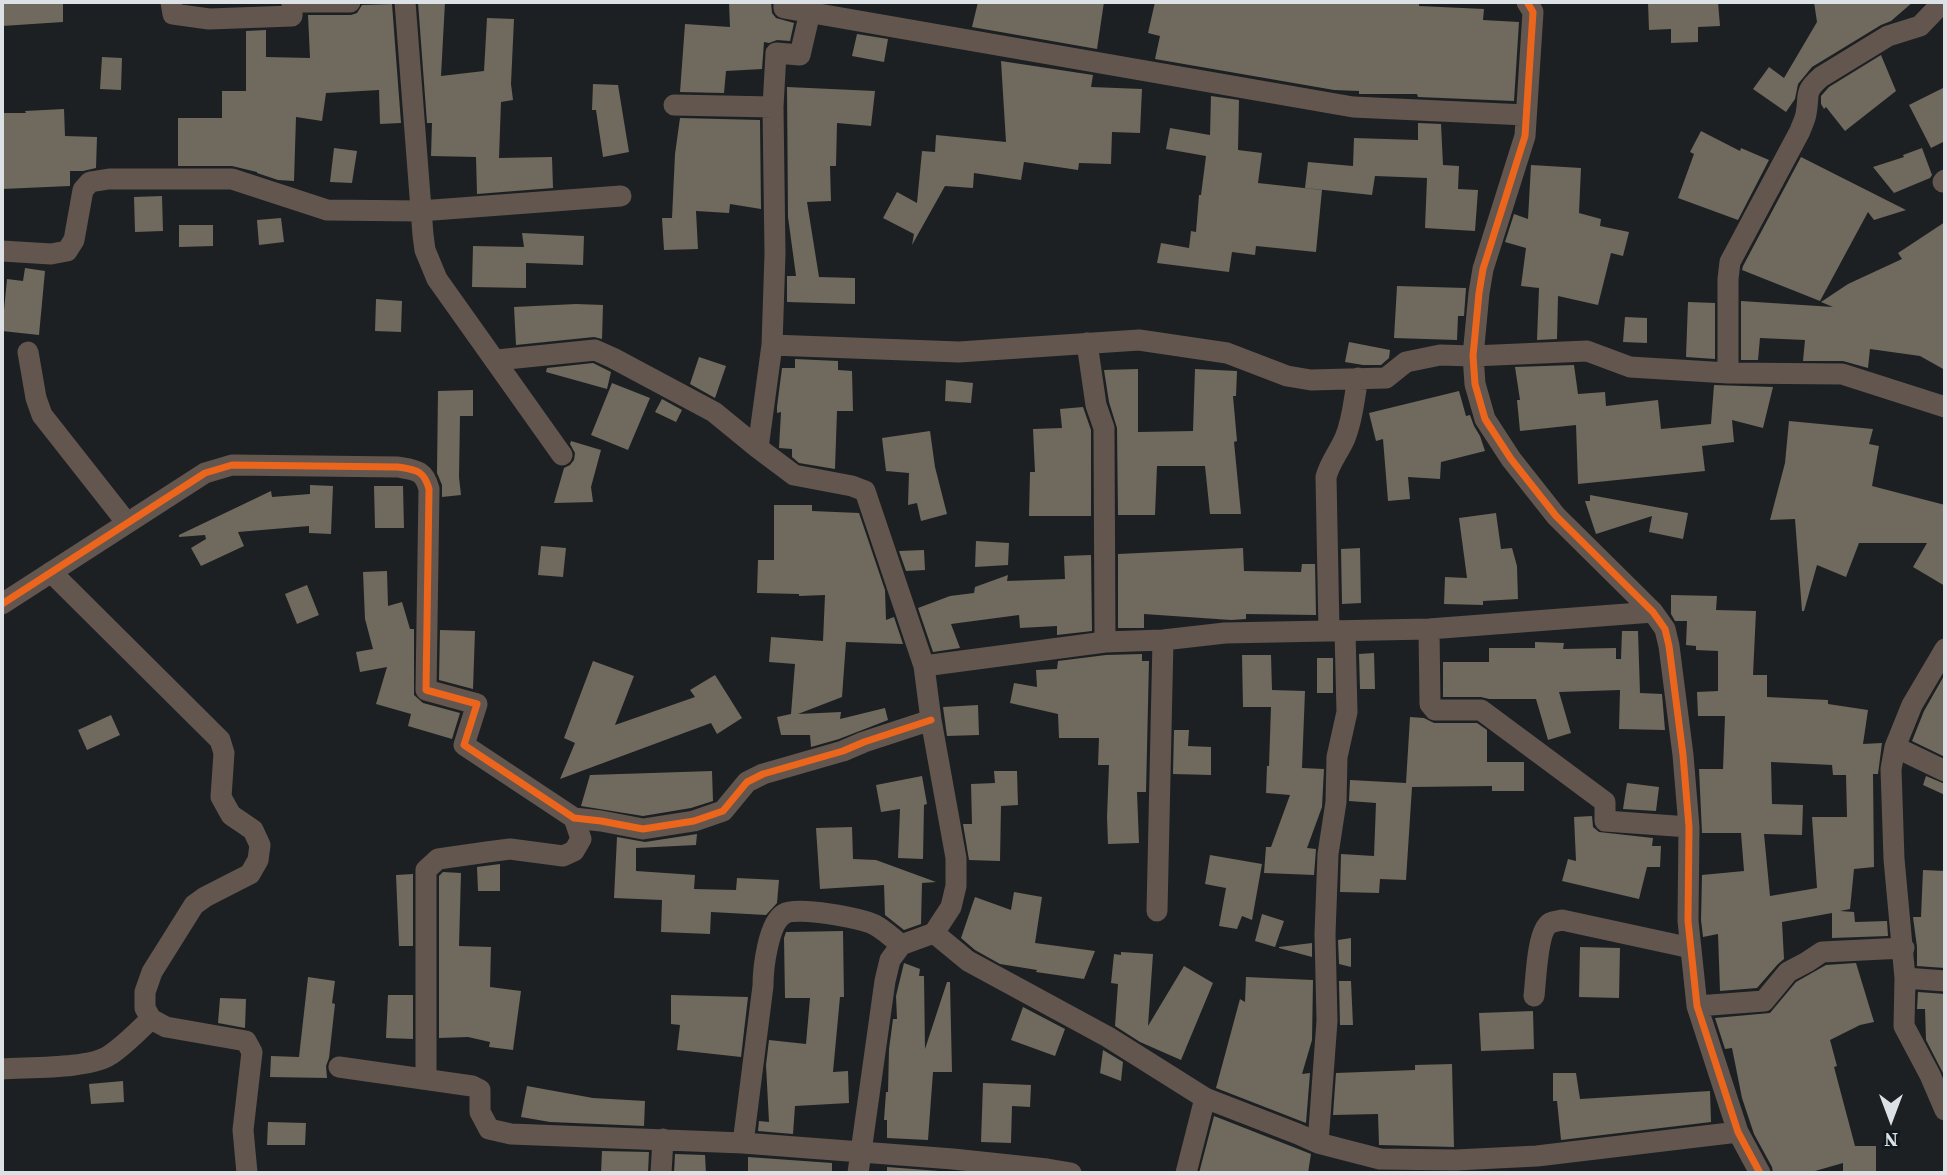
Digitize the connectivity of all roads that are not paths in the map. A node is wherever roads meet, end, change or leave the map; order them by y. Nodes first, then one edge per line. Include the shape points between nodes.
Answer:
1 (172, 2) edge
2 (350, 2) edge
3 (405, 2) edge
4 (1527, 2) edge
5 (1943, 2) edge
6 (784, 5) edge
7 (810, 12) junction
8 (674, 105) dead end
9 (774, 107) junction
10 (1526, 115) junction
11 (621, 196) dead end
12 (421, 211) junction
13 (2, 251) edge
14 (1087, 343) junction
15 (772, 345) junction
16 (28, 352) dead end
17 (1473, 356) junction
18 (497, 360) junction
19 (1728, 373) junction
20 (1358, 378) junction
21 (1945, 407) edge
22 (758, 448) junction
23 (562, 454) dead end
24 (127, 523) junction
25 (51, 572) junction
26 (2, 604) edge
27 (1653, 612) junction
28 (1429, 629) junction
29 (1337, 631) junction
30 (1163, 640) junction
31 (1105, 642) junction
32 (1945, 649) edge
33 (924, 666) junction
34 (931, 720) junction
35 (1895, 747) junction
36 (1945, 771) edge
37 (574, 818) junction
38 (1689, 827) junction
39 (1157, 911) dead end
40 (934, 933) junction
41 (901, 945) junction
42 (1691, 948) junction
43 (1904, 948) junction
44 (1905, 978) junction
45 (1945, 981) edge
46 (1534, 996) dead end
47 (1697, 1006) junction
48 (151, 1019) junction
49 (340, 1067) dead end
50 (2, 1069) edge
51 (426, 1078) junction
52 (1205, 1098) junction
53 (1945, 1110) edge
54 (1738, 1132) junction
55 (663, 1139) junction
56 (743, 1143) junction
57 (1318, 1143) junction
58 (859, 1163) edge
59 (1408, 1167) edge
60 (247, 1173) edge
61 (662, 1173) edge
62 (1072, 1173) edge
63 (1186, 1173) edge
64 (1760, 1173) edge

1 - 2 street via 173,14 209,19 292,16 292,2
3 - 12 street
4 - 10 street via 1533,12
5 - 19 street via 1920,26 1888,36 1812,85 1800,131 1730,262
6 - 7 street
7 - 9 street via 800,55 776,53
7 - 10 street via 1353,107
8 - 9 street
9 - 15 street
10 - 17 street via 1520,156 1483,269
11 - 12 street
12 - 13 street via 327,209 232,179 109,179 90,182 83,190 74,240 67,251
12 - 18 street via 425,250 437,279
14 - 15 street via 959,352
14 - 20 street via 1139,340 1227,353 1287,376
14 - 31 street via 1104,428
15 - 22 street
16 - 24 street via 42,415
17 - 19 street via 1587,351 1630,367
17 - 20 street via 1440,355 1406,362 1386,378
17 - 27 street via 1485,419 1511,459 1556,516
18 - 22 street via 594,350 715,412
18 - 23 street
19 - 21 street via 1842,374
20 - 29 street via 1349,428 1326,477
22 - 33 street via 794,475 865,491
24 - 25 street
24 - 37 street via 205,473 232,465 416,470 426,478 429,489 426,690 477,704 464,745
25 - 26 street
25 - 48 street via 220,740 224,753 221,797 231,815 253,830 260,845 250,874 194,905 152,972 145,992
27 - 28 street
27 - 38 street via 1670,646
28 - 29 street
28 - 38 street via 1430,704 1435,710 1481,710 1605,802 1605,821
29 - 30 street via 1226,633
29 - 57 street via 1347,712 1337,757 1328,854 1327,1021
30 - 31 street
30 - 39 street
31 - 33 street
32 - 35 street via 1912,705
33 - 34 street
34 - 37 street via 763,774 747,782 723,811 694,821 643,829
34 - 40 street via 956,858 951,907
35 - 36 street
35 - 43 street via 1891,769 1894,859
37 - 51 street via 581,839 574,851 563,856 510,849 438,859 426,870
38 - 42 street
40 - 41 street
40 - 52 street via 968,961 1108,1037
41 - 56 street via 861,919 798,911 783,914 775,924 763,967
41 - 58 street via 890,960 885,981
42 - 46 street via 1562,920 1550,923 1541,940
42 - 47 street
43 - 44 street
43 - 47 street via 1822,952 1788,972 1764,1001
44 - 45 street
44 - 53 street via 1904,1026
47 - 54 street
48 - 50 street via 108,1057 92,1063
48 - 60 street via 166,1027 246,1041 252,1052 243,1130
49 - 51 street
51 - 55 street via 480,1090 480,1112 489,1129 511,1134
52 - 57 street
52 - 63 street
54 - 59 street
54 - 64 street
55 - 56 street
55 - 61 street
56 - 58 street
57 - 59 street
58 - 62 street via 980,1162

